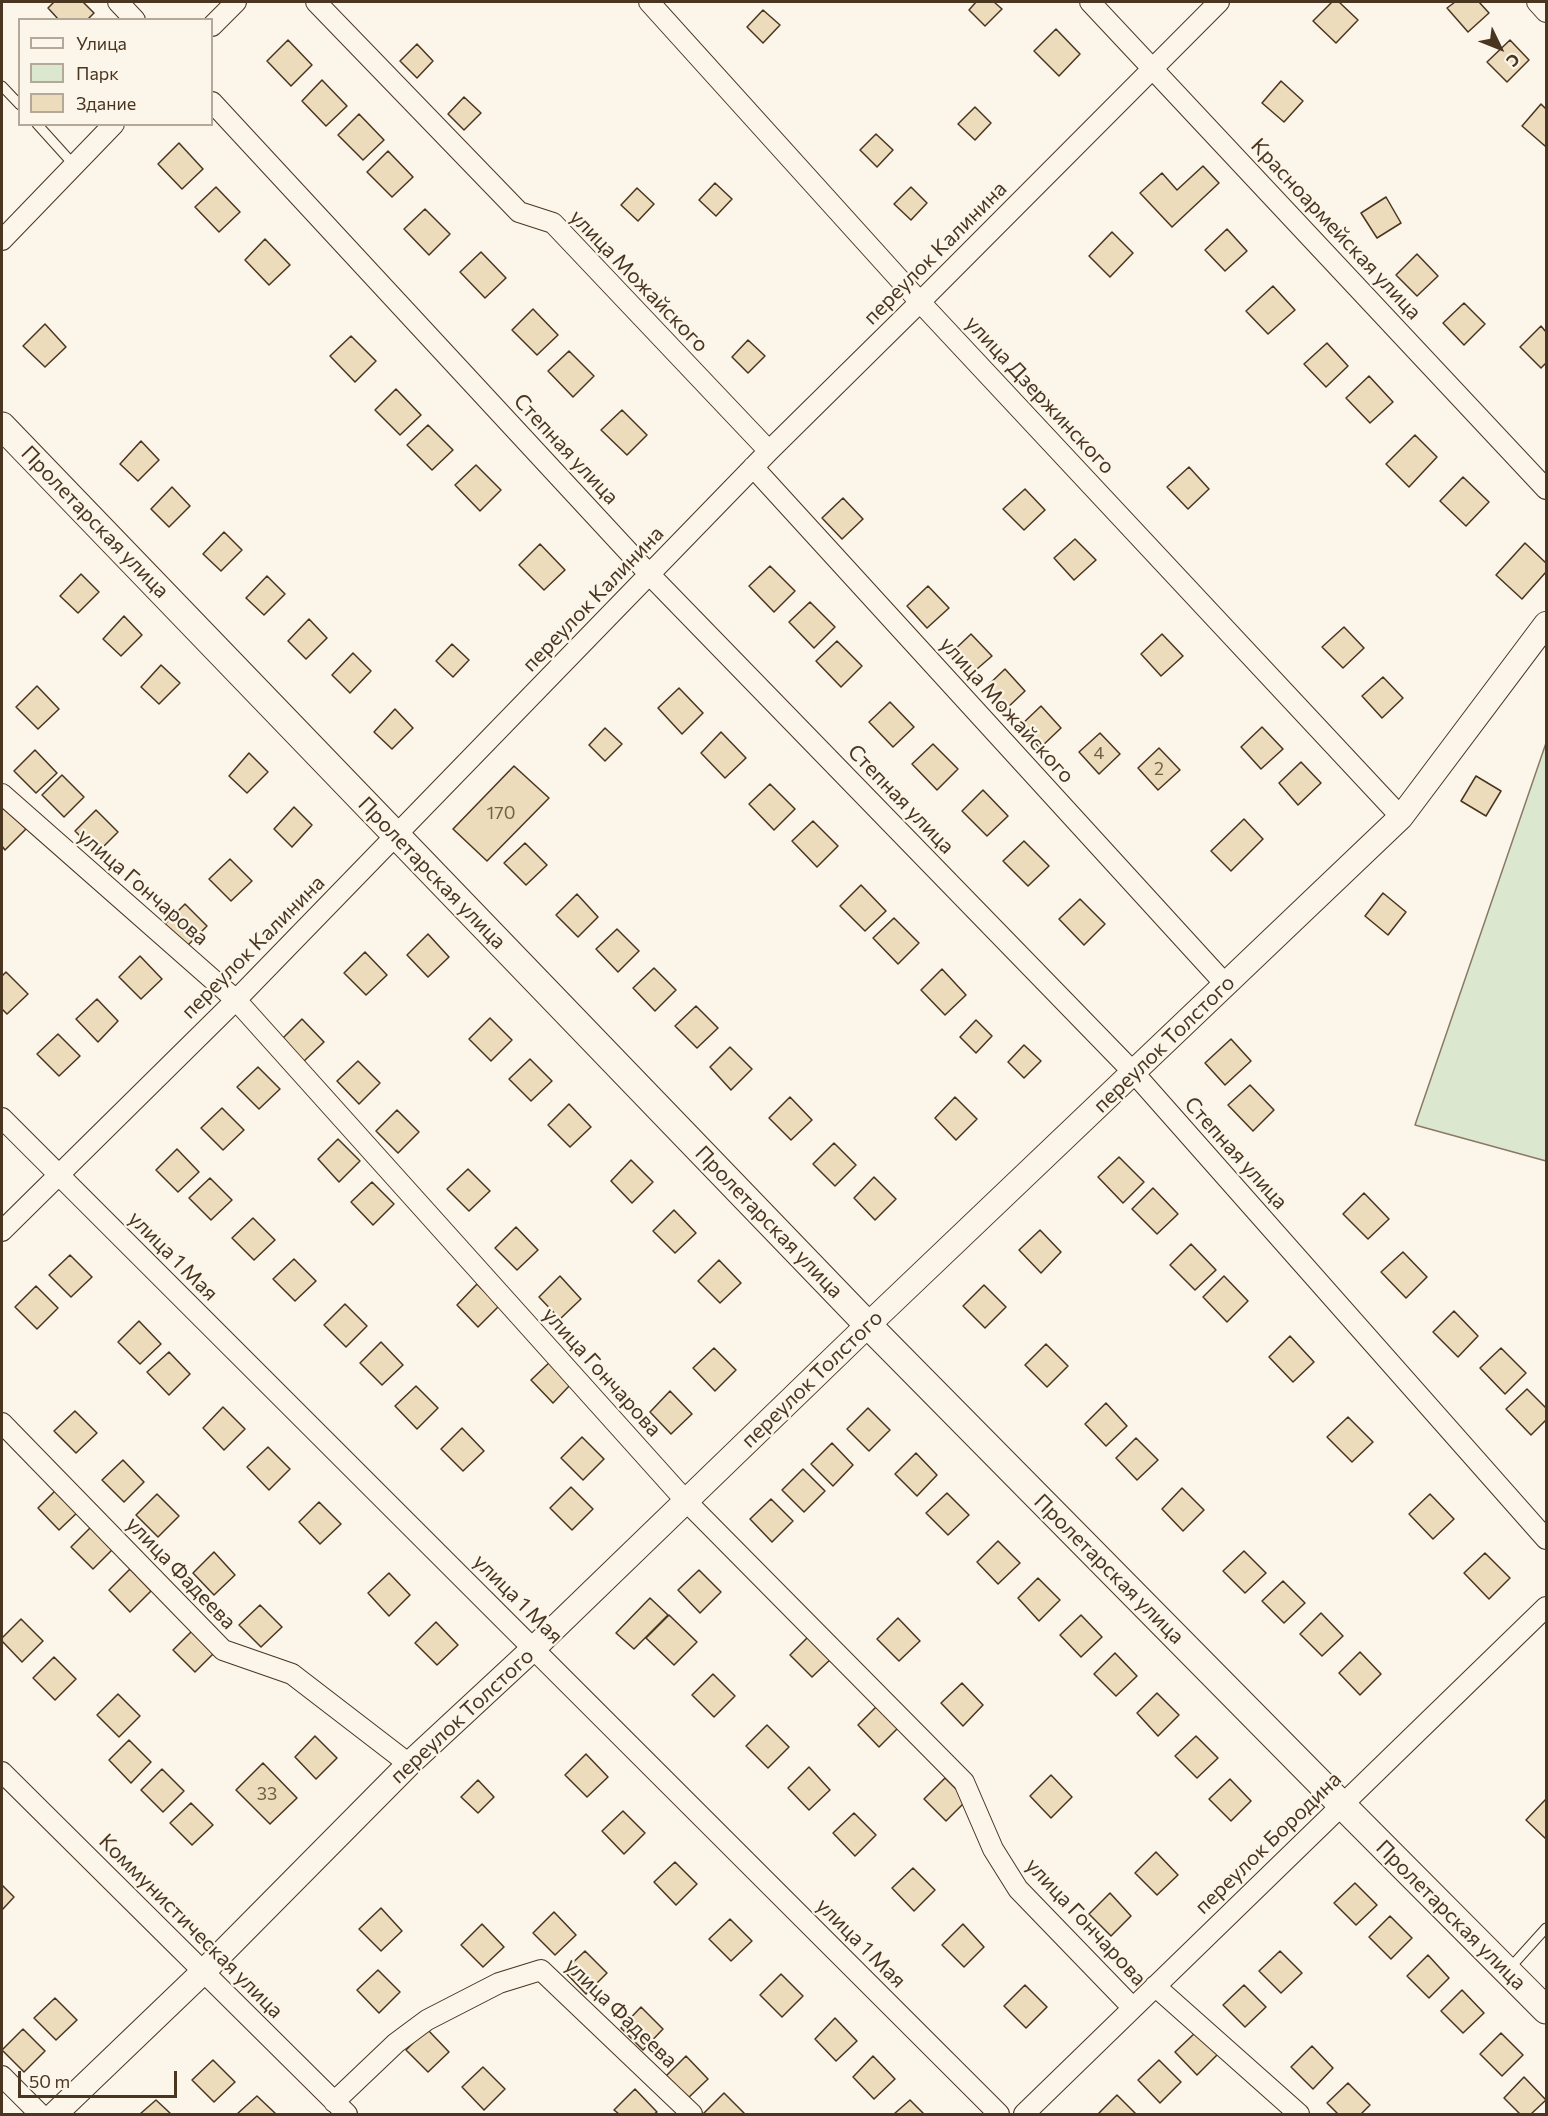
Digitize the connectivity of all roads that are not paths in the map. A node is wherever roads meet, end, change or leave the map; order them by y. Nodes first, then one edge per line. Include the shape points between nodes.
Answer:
1 (118, 2) edge
2 (236, 2) edge
3 (316, 2) edge
4 (649, 2) edge
5 (1090, 2) edge
6 (1219, 2) edge
7 (1537, 2) edge
8 (1546, 12) edge
9 (133, 18) edge
10 (213, 25) edge
11 (1153, 69) junction
12 (2, 86) edge
13 (18, 103) edge
14 (213, 103) edge
15 (39, 126) edge
16 (112, 126) edge
17 (74, 165) junction
18 (2, 240) edge
19 (920, 302) junction
20 (2, 426) edge
21 (769, 451) junction
22 (753, 467) junction
23 (1546, 489) edge
24 (650, 575) junction
25 (1546, 624) edge
26 (2, 794) edge
27 (1401, 817) junction
28 (396, 836) junction
29 (1226, 985) junction
30 (236, 1000) junction
31 (1134, 1073) junction
32 (2, 1118) edge
33 (57, 1175) junction
34 (2, 1231) edge
35 (868, 1325) junction
36 (2, 1423) edge
37 (685, 1500) junction
38 (1546, 1539) edge
39 (1546, 1607) edge
40 (534, 1648) junction
41 (409, 1764) junction
42 (2, 1772) edge
43 (1342, 1805) junction
44 (1546, 1928) edge
45 (1508, 1971) junction
46 (202, 1972) junction
47 (1155, 1986) junction
48 (1133, 2008) junction
49 (1546, 2010) edge
50 (2, 2076) edge
51 (341, 2108) edge
52 (40, 2115) edge
53 (55, 2115) edge
54 (692, 2115) edge
55 (999, 2115) edge
56 (1024, 2115) edge
57 (1299, 2115) edge

1 - 9 street
2 - 10 street
3 - 21 street, улица Можайского via 519,212 553,223
4 - 19 street, улица Дзержинского
5 - 11 street, Красноармейская улица
6 - 11 street, переулок Калинина
7 - 8 street
11 - 19 street, переулок Калинина
11 - 23 street, Красноармейская улица
12 - 13 lane
14 - 24 street, Степная улица
15 - 17 lane
16 - 17 street
17 - 18 street
19 - 21 street, переулок Калинина
19 - 27 street, улица Дзержинского
20 - 28 main road, Пролетарская улица
21 - 22 street, переулок Калинина
22 - 24 street, переулок Калинина
22 - 29 street, улица Можайского
24 - 28 street, переулок Калинина
24 - 31 street, Степная улица
25 - 27 street, переулок Толстого
26 - 30 street, улица Гончарова
27 - 29 street, переулок Толстого
28 - 30 street, переулок Калинина
28 - 35 main road, Пролетарская улица
29 - 31 street, переулок Толстого
30 - 33 street, переулок Калинина
30 - 37 street, улица Гончарова
31 - 35 street, переулок Толстого
31 - 38 street, Степная улица
32 - 33 street, улица 1 Мая
33 - 34 street, переулок Калинина
33 - 40 street, улица 1 Мая
35 - 37 street, переулок Толстого
35 - 43 main road, Пролетарская улица
36 - 41 street, улица Фадеева via 223,1650 292,1674
37 - 40 street, переулок Толстого
37 - 48 street, улица Гончарова via 964,1782 993,1849 1018,1889
39 - 43 street, переулок Бородина
40 - 41 street, переулок Толстого
40 - 55 street, улица 1 Мая
41 - 46 street, переулок Толстого
42 - 46 street, Коммунистическая улица
43 - 45 main road, Пролетарская улица
43 - 47 street, переулок Бородина
44 - 45 lane
45 - 49 main road, Пролетарская улица
46 - 51 street, Коммунистическая улица
46 - 53 street, переулок Толстого
47 - 48 street, переулок Бородина
47 - 57 street, улица Гончарова
48 - 56 street, переулок Бородина
50 - 52 street
51 - 54 street, улица Фадеева via 396,2043 428,2020 499,1983 541,1970

